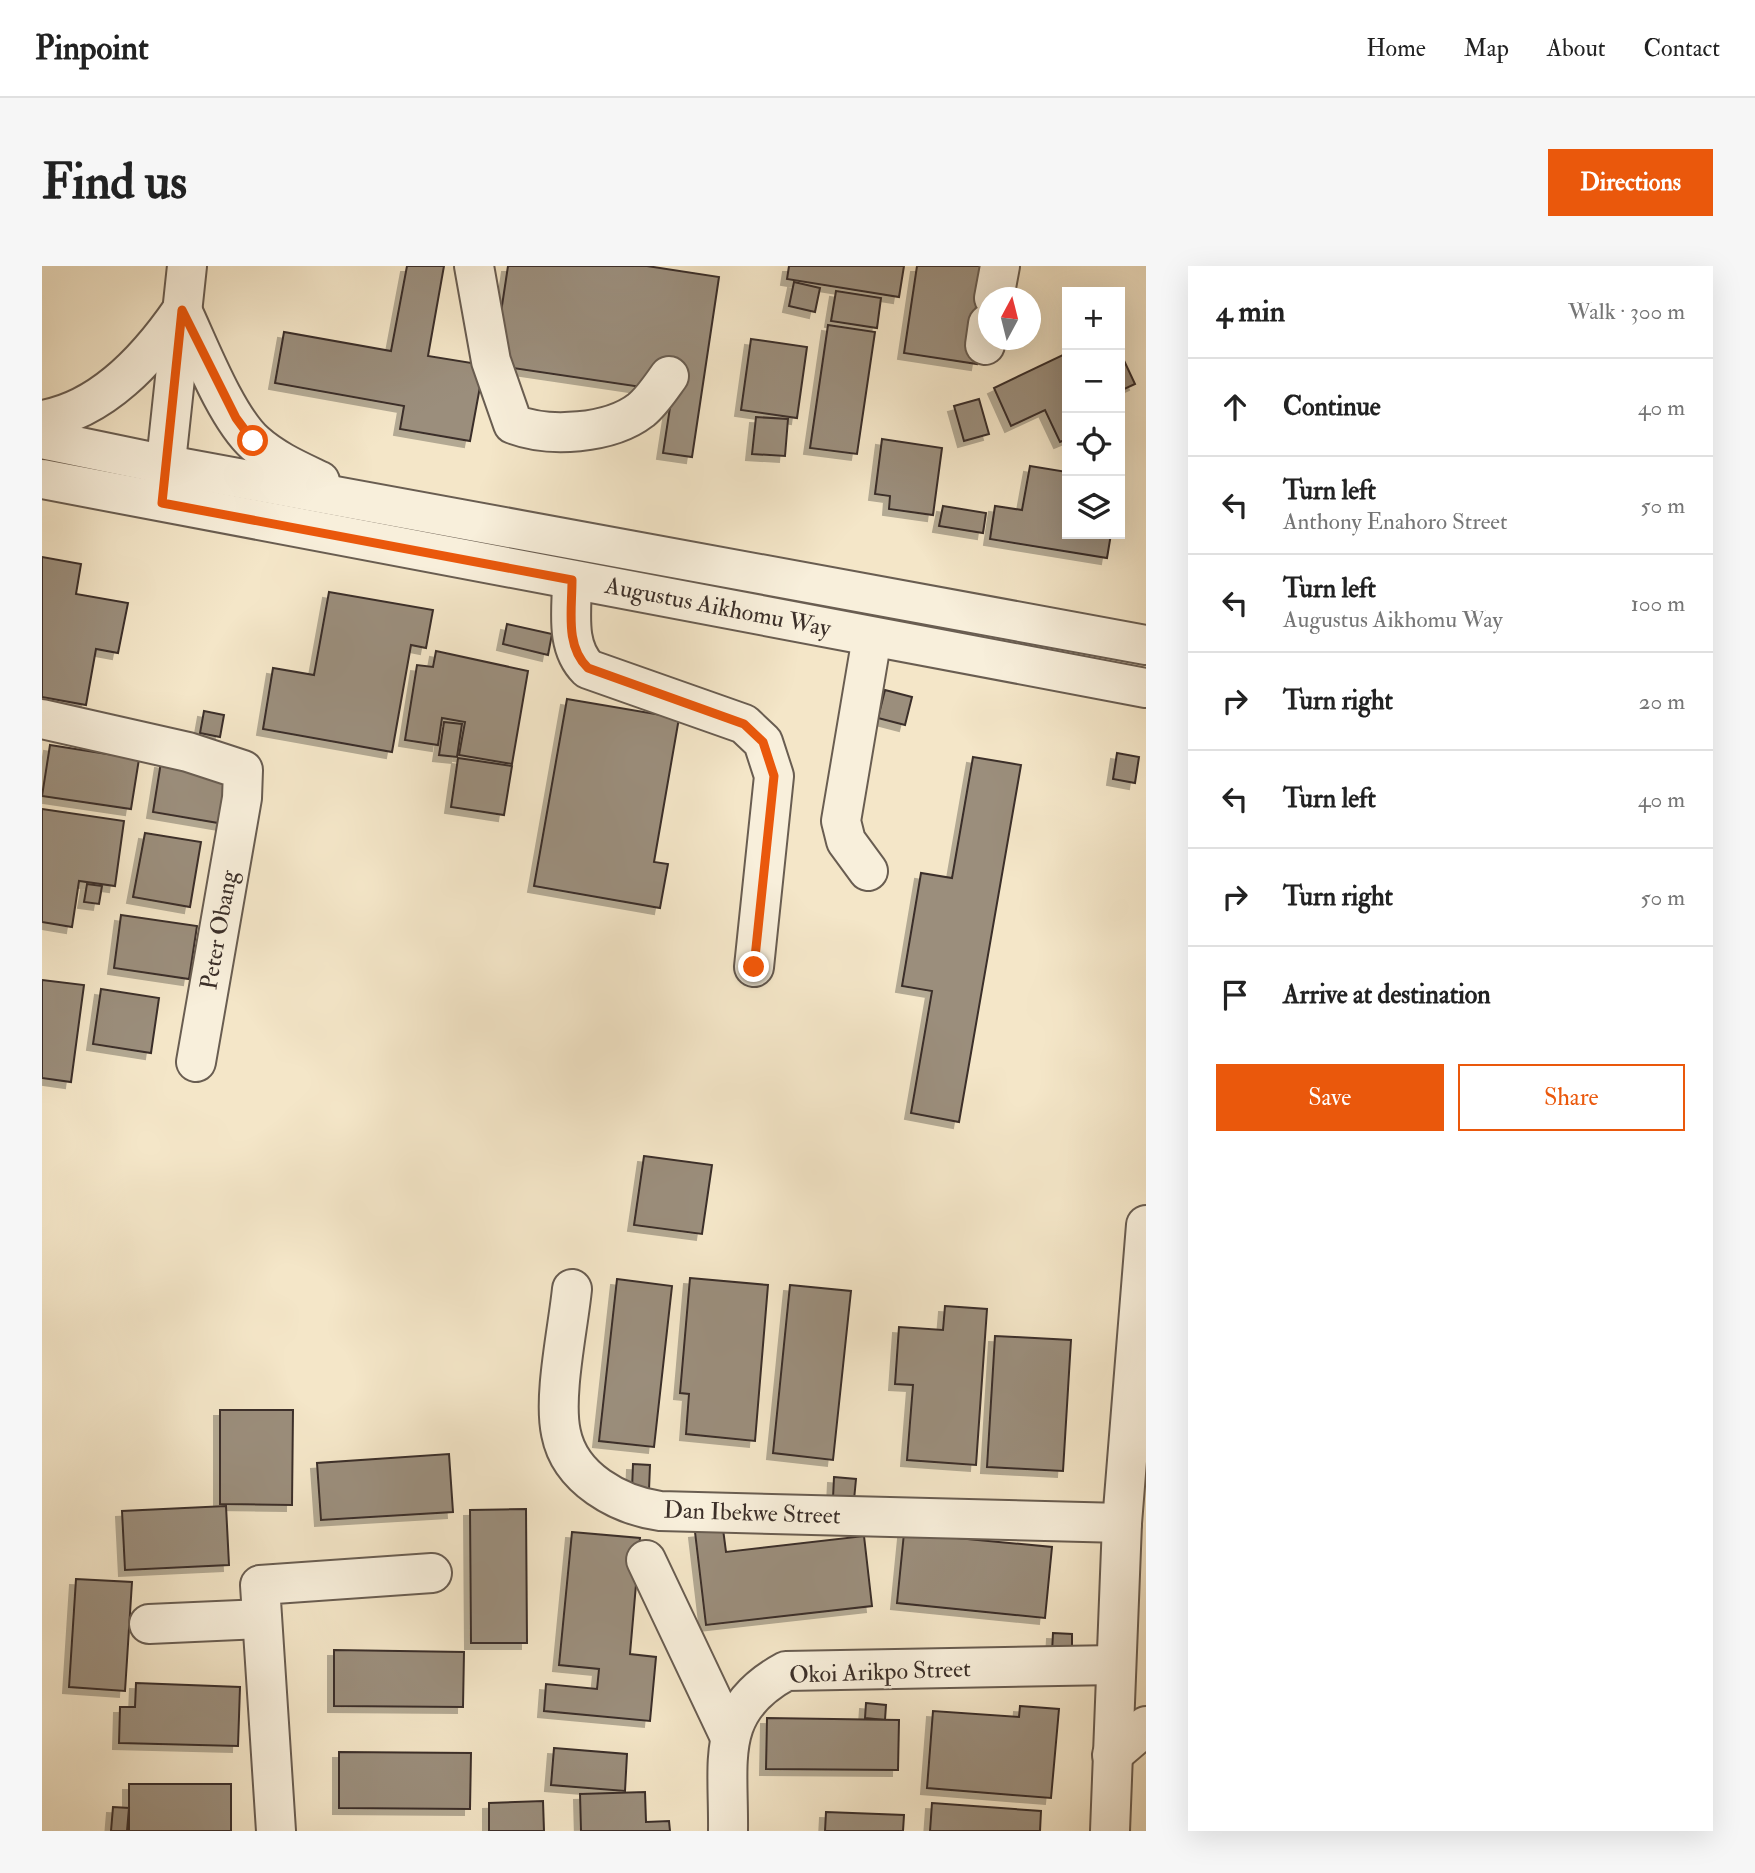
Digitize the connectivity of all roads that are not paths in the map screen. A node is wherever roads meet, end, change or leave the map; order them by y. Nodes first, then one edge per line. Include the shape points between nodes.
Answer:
1 (187, 266) edge
2 (474, 266) edge
3 (1000, 266) edge
4 (996, 287) edge
5 (182, 310) junction
6 (670, 376) dead end
7 (42, 420) edge
8 (42, 439) edge
9 (167, 465) junction
10 (42, 479) edge
11 (361, 500) junction
12 (162, 503) junction
13 (572, 580) junction
14 (872, 636) junction
15 (1146, 645) edge
16 (1146, 688) edge
17 (42, 719) edge
18 (868, 871) dead end
19 (754, 967) dead end
20 (196, 1062) dead end
21 (1146, 1226) edge
22 (572, 1289) dead end
23 (1122, 1523) junction
24 (646, 1560) dead end
25 (432, 1573) dead end
26 (261, 1602) junction
27 (149, 1624) dead end
28 (1128, 1661) edge
29 (1146, 1726) edge
30 (729, 1735) junction
31 (1112, 1755) junction
32 (276, 1831) edge
33 (728, 1831) edge
34 (1110, 1831) edge

1 - 5 street
2 - 6 street via 491,361 513,424 561,431 606,427 642,409
3 - 4 street
5 - 7 street via 127,377 80,407
5 - 9 street
5 - 11 street via 236,418 253,441 279,461
8 - 9 street, Augustus Aikhomu Way
9 - 11 street, Augustus Aikhomu Way
9 - 12 street
10 - 12 street, Augustus Aikhomu Way
11 - 15 street, Augustus Aikhomu Way
12 - 13 street, Augustus Aikhomu Way
13 - 14 street, Augustus Aikhomu Way
13 - 19 street via 573,647 588,668 744,724 763,742 774,776
14 - 16 street, Augustus Aikhomu Way
14 - 18 street via 841,821 846,841
17 - 20 street, Peter Obang via 188,752 243,770
21 - 23 street
22 - 23 street, Dan Ibekwe Street via 560,1399 561,1434 571,1458 589,1478 609,1496 634,1507
23 - 28 street
24 - 30 street
25 - 26 street
26 - 27 street
26 - 32 street
28 - 30 street, Okoi Arikpo Street via 786,1671 761,1685 748,1699
28 - 31 street
29 - 31 street
30 - 33 street, Okoi Arikpo Street
31 - 34 street

